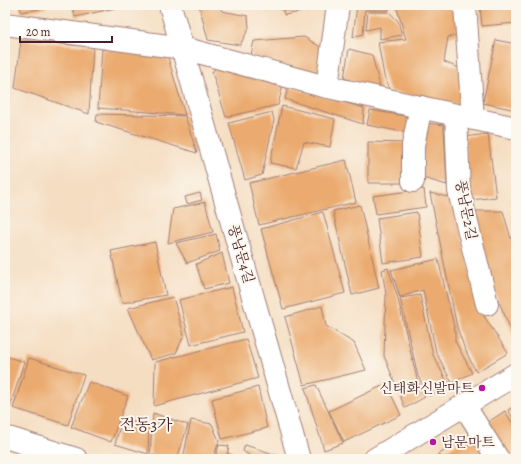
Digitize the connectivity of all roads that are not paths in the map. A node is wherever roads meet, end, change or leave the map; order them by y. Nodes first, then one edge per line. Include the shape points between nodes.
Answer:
1 (170, 5) edge
2 (338, 5) edge
3 (465, 5) edge
4 (5, 24) edge
5 (183, 48) junction
6 (327, 87) junction
7 (421, 107) junction
8 (464, 117) junction
9 (516, 128) edge
10 (413, 181) dead end
11 (487, 304) dead end
12 (516, 374) edge
13 (464, 405) junction
14 (5, 437) edge
15 (76, 459) edge
16 (299, 459) edge
17 (375, 459) edge
18 (498, 459) edge

1 - 5 street, 풍남문4길
2 - 6 street
3 - 8 street, 풍남문2길
4 - 5 street
5 - 6 street
5 - 16 street, 풍남문4길
6 - 7 street
7 - 8 street
7 - 10 street via 412,145
8 - 9 street
8 - 11 street, 풍남문2길 via 459,191
12 - 13 street
13 - 17 street
13 - 18 street
14 - 15 street

